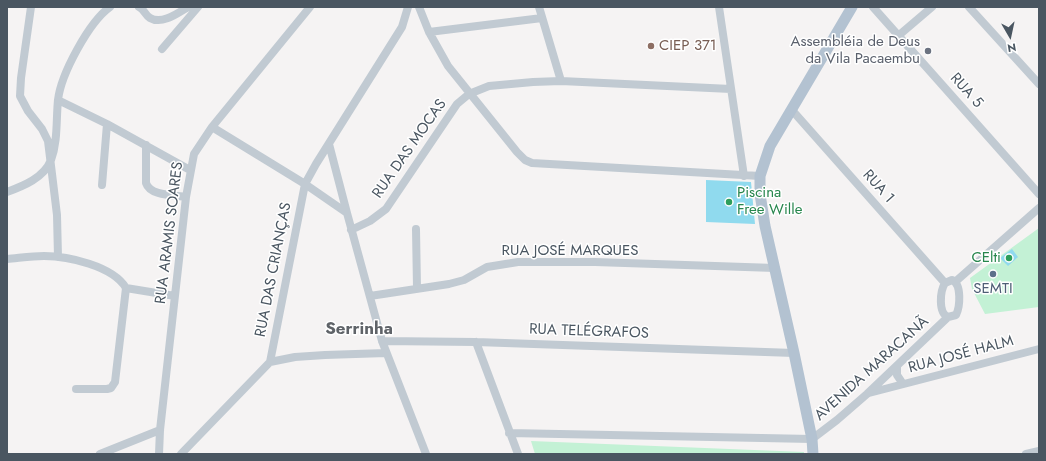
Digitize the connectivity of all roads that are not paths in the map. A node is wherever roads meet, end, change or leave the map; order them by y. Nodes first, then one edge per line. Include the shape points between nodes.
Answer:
1 (31, 7) edge
2 (110, 7) edge
3 (139, 7) edge
4 (188, 7) edge
5 (198, 7) edge
6 (310, 7) edge
7 (408, 7) edge
8 (419, 7) edge
9 (539, 7) edge
10 (718, 7) edge
11 (852, 7) edge
12 (873, 7) edge
13 (932, 7) edge
14 (969, 7) edge
15 (542, 18) junction
16 (429, 32) junction
17 (898, 36) junction
18 (162, 49) dead end
19 (561, 81) junction
20 (1039, 84) edge
21 (731, 89) junction
22 (469, 94) junction
23 (58, 100) junction
24 (791, 109) junction
25 (107, 124) junction
26 (212, 127) junction
27 (329, 144) junction
28 (146, 145) junction
29 (51, 161) junction
30 (190, 170) junction
31 (744, 176) junction
32 (760, 176) junction
33 (305, 184) junction
34 (102, 186) dead end
35 (7, 192) edge
36 (1039, 194) edge
37 (186, 197) junction
38 (1039, 208) edge
39 (347, 213) junction
40 (416, 229) dead end
41 (351, 230) junction
42 (58, 257) junction
43 (7, 259) edge
44 (775, 268) junction
45 (955, 282) junction
46 (945, 283) junction
47 (126, 288) junction
48 (417, 288) junction
49 (175, 296) junction
50 (370, 296) junction
51 (948, 317) junction
52 (382, 341) junction
53 (476, 342) junction
54 (1039, 349) edge
55 (386, 353) junction
56 (794, 353) junction
57 (270, 362) junction
58 (897, 366) junction
59 (903, 384) junction
60 (76, 390) dead end
61 (867, 394) junction
62 (160, 430) junction
63 (509, 433) junction
64 (812, 439) junction
65 (1039, 451) edge
66 (100, 454) edge
67 (159, 454) edge
68 (181, 454) edge
69 (426, 454) edge
70 (518, 454) edge
71 (813, 454) edge
72 (1026, 454) edge

1 - 29 street via 20,96 25,108 46,135
2 - 23 street via 80,45 63,80
3 - 4 street via 148,17 157,20
5 - 18 street
6 - 26 street, RUA ARAMIS SOARES
7 - 27 street via 402,27
8 - 16 street
9 - 15 street
10 - 21 street
11 - 24 main road
12 - 17 street, RUA 5
13 - 17 street
14 - 20 street
15 - 16 street
15 - 19 street
16 - 22 street via 448,66
17 - 36 street, RUA 5
19 - 21 street
19 - 22 street via 489,86
21 - 31 street
22 - 31 street via 517,152 532,163
22 - 41 street, RUA DAS MOCAS via 457,104 386,209 370,221
23 - 25 street
23 - 29 street via 56,136
24 - 32 main road via 770,146
24 - 46 street, RUA 1
25 - 28 street
25 - 34 street
26 - 30 street, RUA ARAMIS SOARES via 194,154
26 - 33 street
27 - 33 street, RUA DAS CRIANÇAS
27 - 39 street
28 - 30 street
28 - 37 street via 148,189
29 - 35 street via 38,176
29 - 42 street via 57,214
30 - 37 street, RUA ARAMIS SOARES
31 - 32 street
32 - 44 main road via 761,200
33 - 39 street
33 - 57 street, RUA DAS CRIANÇAS
37 - 49 street, RUA ARAMIS SOARES
38 - 45 street
39 - 41 street
40 - 48 street
41 - 50 street
42 - 43 street
42 - 47 street via 104,270 120,280
44 - 48 street, RUA JOSÉ MARQUES via 518,262 487,267 458,282
44 - 56 main road
45 - 46 street via 949,280
45 - 51 street, AVENIDA MARACANÃ via 958,287 958,310 955,316
46 - 51 street, AVENIDA MARACANÃ via 942,287 942,310
47 - 49 street
47 - 60 street via 115,382 107,389
48 - 50 street, RUA JOSÉ MARQUES
49 - 62 street, RUA ARAMIS SOARES
50 - 52 street
51 - 58 street, AVENIDA MARACANÃ
52 - 53 street, RUA TELÉGRAFOS
52 - 55 street
53 - 56 street, RUA TELÉGRAFOS
53 - 63 street
54 - 59 street, RUA JOSÉ HALM
55 - 57 street via 295,357
55 - 69 street
56 - 64 main road
57 - 68 street
58 - 59 street via 897,375
58 - 61 street, AVENIDA MARACANÃ
59 - 61 street, RUA JOSÉ HALM
61 - 64 street, AVENIDA MARACANÃ
62 - 66 street
62 - 67 street, RUA ARAMIS SOARES
63 - 64 street
63 - 70 street
64 - 71 main road
65 - 72 street

